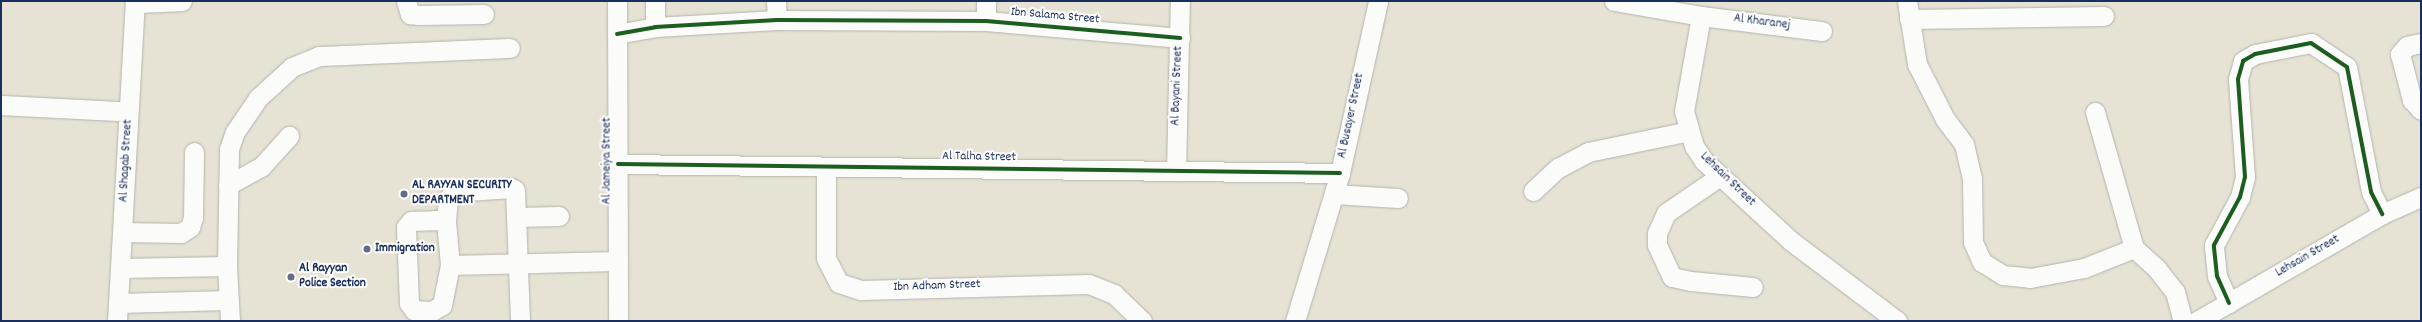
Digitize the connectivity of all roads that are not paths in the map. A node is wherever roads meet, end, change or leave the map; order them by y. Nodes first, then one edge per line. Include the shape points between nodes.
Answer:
1 (182, 1) edge
2 (406, 1) edge
3 (617, 1) edge
4 (654, 1) edge
5 (776, 1) edge
6 (986, 1) edge
7 (1180, 1) edge
8 (1378, 1) edge
9 (1614, 1) edge
10 (132, 2) edge
11 (1908, 10) edge
12 (484, 14) dead end
13 (1701, 16) junction
14 (2104, 16) dead end
15 (777, 20) junction
16 (986, 21) junction
17 (655, 27) junction
18 (1822, 30) dead end
19 (617, 34) junction
20 (1180, 38) junction
21 (2421, 43) edge
22 (510, 48) dead end
23 (1, 106) edge
24 (2421, 110) edge
25 (118, 111) junction
26 (2095, 112) dead end
27 (1689, 131) junction
28 (289, 136) dead end
29 (194, 152) dead end
30 (618, 164) junction
31 (826, 167) junction
32 (1176, 171) junction
33 (1340, 173) junction
34 (1720, 176) junction
35 (228, 185) junction
36 (1533, 191) dead end
37 (1334, 194) junction
38 (1398, 198) dead end
39 (119, 200) junction
40 (2421, 200) edge
41 (2382, 214) junction
42 (559, 216) dead end
43 (516, 217) junction
44 (446, 221) junction
45 (123, 232) junction
46 (2134, 248) junction
47 (618, 261) junction
48 (517, 264) junction
49 (450, 265) junction
50 (227, 266) junction
51 (121, 268) junction
52 (1753, 287) dead end
53 (228, 300) junction
54 (2227, 310) edge
55 (118, 312) edge
56 (1298, 320) edge
57 (107, 321) edge
58 (230, 321) edge
59 (520, 321) edge
60 (618, 321) edge
61 (1142, 321) edge
62 (1896, 321) edge
63 (2183, 321) edge
64 (2197, 321) edge

1 - 10 street
2 - 12 street via 410,14
3 - 19 street, Al Jameiya Street
4 - 17 street
5 - 15 street
6 - 16 street
7 - 20 street, Al Bayani Street
8 - 33 street, Al Busayer Street
9 - 13 street
10 - 25 street, Al Shagab Street
10 - 39 street, Al Shagab Street
11 - 14 street
11 - 46 street via 1917,64 1945,119 1964,144 1972,178 1973,242 1982,262 2003,275 2030,278 2084,268
13 - 18 street, Al Kharanej
13 - 27 street, Lehsain Street via 1684,111
15 - 16 street, Ibn Salama Street
15 - 17 street, Ibn Salama Street
16 - 20 street, Ibn Salama Street
17 - 19 street, Ibn Salama Street
19 - 30 street, Al Jameiya Street
20 - 32 street, Al Bayani Street
21 - 24 street via 2407,46 2400,54 2412,100
22 - 35 street via 319,56 292,67 258,98 235,132 229,149
23 - 25 street
25 - 39 street, Al Shagab Street
26 - 46 street
27 - 34 street, Lehsain Street via 1694,146 1704,161
27 - 36 street via 1588,152 1558,168
28 - 35 street via 261,167
29 - 45 street via 193,218 190,227 181,233
30 - 31 street, Al Talha Street
30 - 47 street, Al Jameiya Street
31 - 32 street, Al Talha Street
31 - 61 street, Ibn Adham Street via 826,258 839,283 861,290 1089,284 1114,294
32 - 33 street, Al Talha Street
33 - 37 street, Al Busayer Street
34 - 52 street via 1666,213 1657,233 1658,245 1672,277
34 - 62 street, Lehsain Street via 1792,241
35 - 50 street
37 - 38 street
37 - 56 street, Al Busayer Street
39 - 45 street, Al Shagab Street
39 - 57 street, Al Shagab Street
40 - 41 street, Lehsain Street
41 - 54 street, Lehsain Street
41 - 54 street via 2371,192 2348,66 2311,43 2254,54 2243,61 2238,79 2245,177 2240,197 2214,245 2217,276
42 - 43 street
43 - 44 street via 516,195 511,188 458,191 448,199
43 - 48 street
44 - 49 street
44 - 49 street via 411,221 406,227 411,308 432,311 442,305
45 - 51 street, Al Shagab Street
46 - 63 street via 2157,269 2175,292
47 - 48 street
47 - 60 street, Al Jameiya Street
48 - 49 street
48 - 59 street
50 - 51 street
50 - 53 street
51 - 55 street, Al Shagab Street
53 - 55 street
53 - 58 street
54 - 64 street, Lehsain Street

